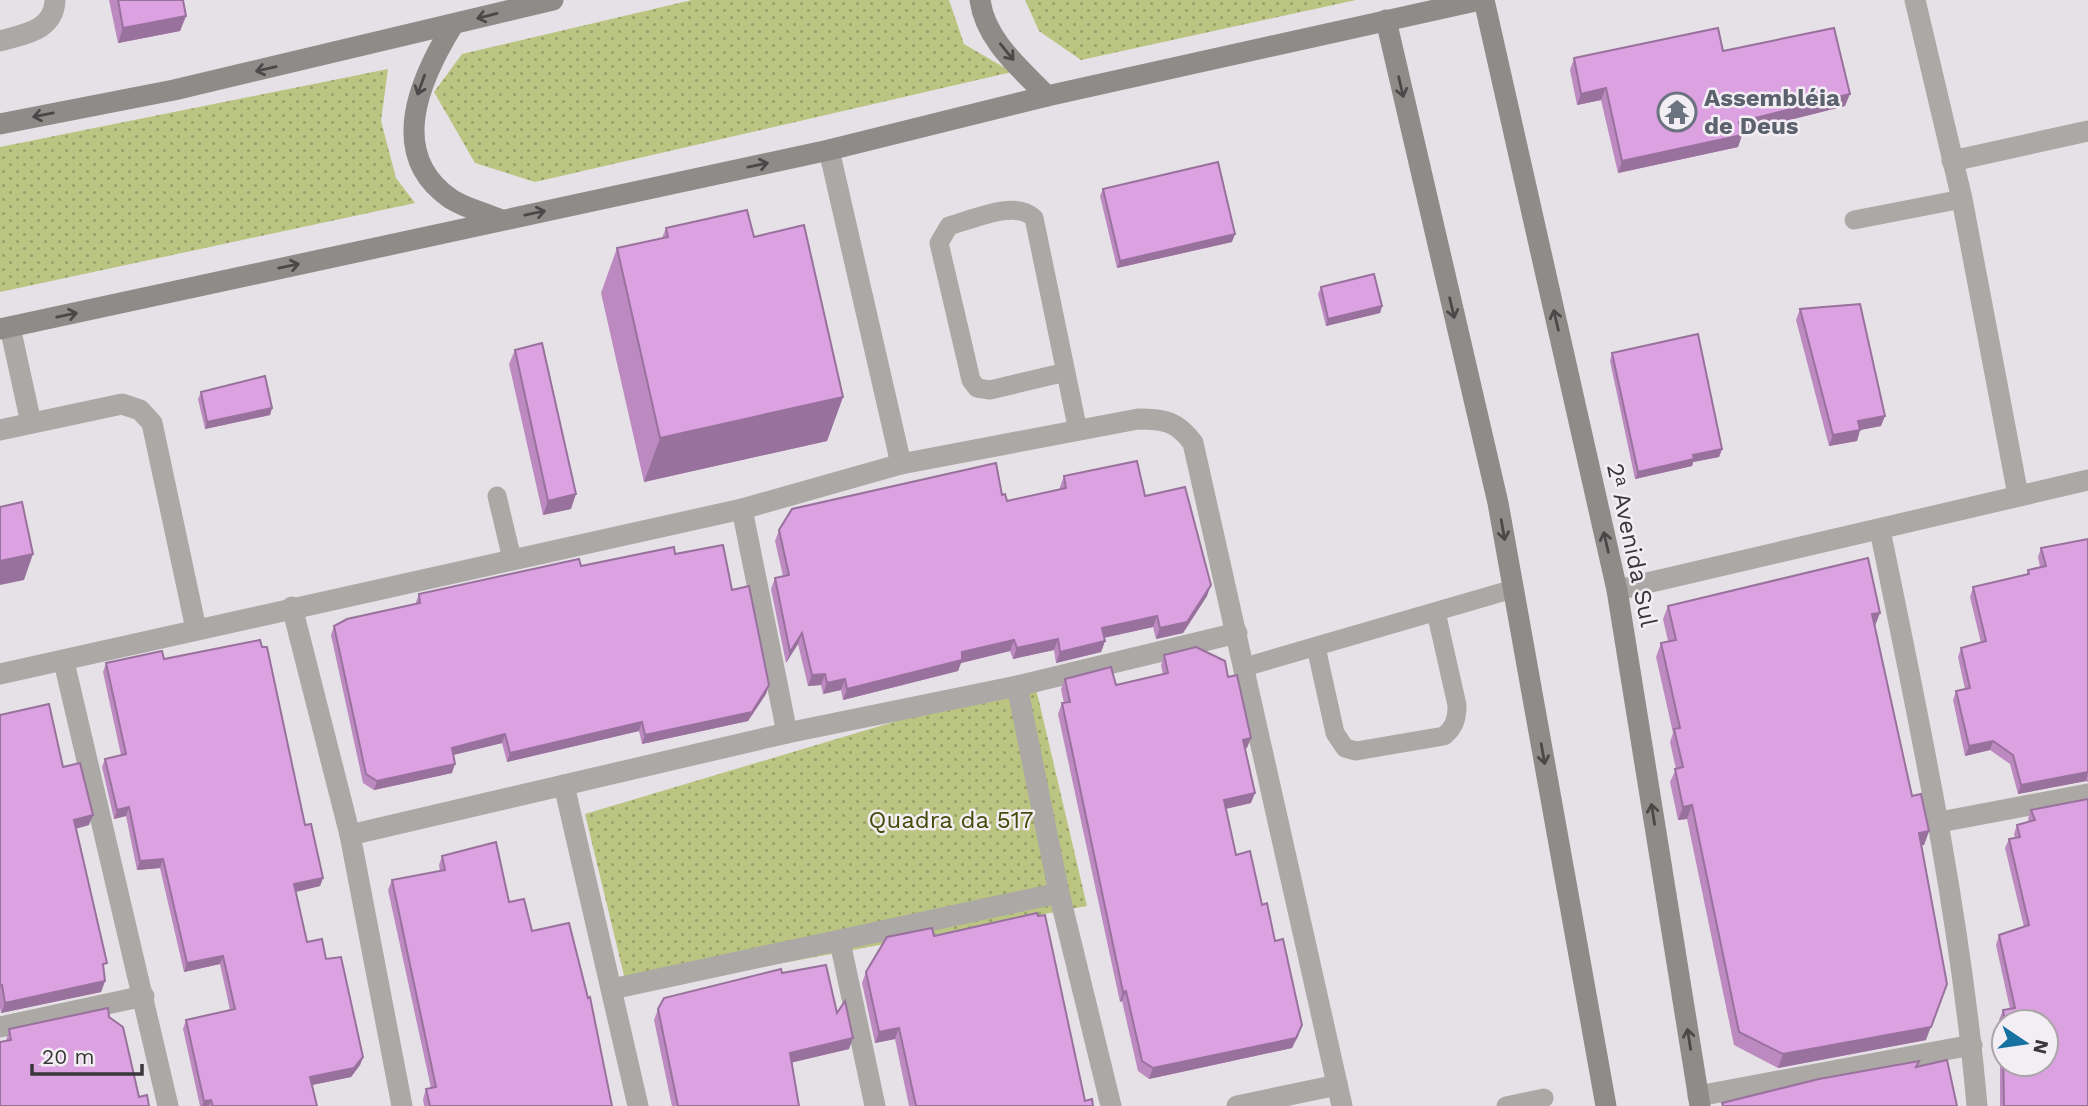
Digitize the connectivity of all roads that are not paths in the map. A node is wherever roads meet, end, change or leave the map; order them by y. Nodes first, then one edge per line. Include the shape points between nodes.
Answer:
1 (54, 0) edge
2 (553, 0) edge
3 (980, 0) edge
4 (1482, 0) edge
5 (1915, 0) edge
6 (1386, 20) junction
7 (453, 25) junction
8 (0, 41) edge
9 (1047, 96) junction
10 (0, 124) edge
11 (2088, 131) edge
12 (829, 150) junction
13 (1952, 161) junction
14 (1962, 199) junction
15 (501, 220) junction
16 (1854, 220) dead end
17 (5, 328) edge
18 (1066, 372) junction
19 (31, 423) junction
20 (0, 430) edge
21 (1078, 431) junction
22 (901, 464) junction
23 (2088, 480) edge
24 (2018, 495) junction
25 (497, 496) dead end
26 (742, 509) junction
27 (1880, 530) junction
28 (512, 559) junction
29 (1513, 589) junction
30 (1617, 590) junction
31 (292, 607) junction
32 (1436, 612) junction
33 (196, 629) junction
34 (1237, 633) junction
35 (1316, 647) junction
36 (64, 662) junction
37 (1245, 667) junction
38 (0, 674) edge
39 (1017, 686) junction
40 (787, 733) junction
41 (564, 785) junction
42 (2088, 794) edge
43 (1940, 822) junction
44 (350, 835) junction
45 (1059, 893) junction
46 (840, 942) junction
47 (612, 989) junction
48 (144, 996) junction
49 (0, 1027) edge
50 (1972, 1045) junction
51 (1339, 1096) edge
52 (1545, 1098) dead end
53 (1699, 1101) edge
54 (169, 1106) edge
55 (402, 1106) edge
56 (638, 1106) edge
57 (876, 1106) edge
58 (1111, 1106) edge
59 (1237, 1106) edge
60 (1506, 1106) edge
61 (1606, 1106) edge
62 (1977, 1106) edge

1 - 8 street via 49,20 41,29
2 -> 7 main road
3 -> 9 main road via 982,18 1006,53
4 - 6 main road
30 -> 4 main road, 2ᵃ Avenida Sul
5 - 13 street
6 - 9 main road
6 -> 29 main road via 1498,503
7 -> 10 main road via 174,90
7 -> 15 main road via 430,62 417,98 413,142 426,174 451,199
9 - 12 main road
11 - 13 street
15 -> 12 main road
12 - 22 street
13 - 14 street
14 - 16 lane
14 - 24 street
17 -> 15 main road
17 - 19 street
18 - 18 lane via 1034,218 1015,209 949,226 939,243 971,380 978,388 990,390
18 - 21 lane
19 - 20 street
19 - 33 street via 122,404 140,410 152,423
21 - 22 street
21 - 34 street via 1138,419 1164,419 1181,427 1193,443
22 - 26 street
23 - 24 street
24 - 27 street
25 - 28 lane
26 - 28 street
26 - 40 street
27 - 30 street
27 - 43 street
28 - 31 street
29 - 32 lane
29 -> 61 main road
53 -> 30 main road, 2ᵃ Avenida Sul
31 - 33 street
31 - 44 street
32 - 35 lane
32 - 35 lane via 1457,705 1457,719 1444,736 1356,751 1345,748 1335,733
33 - 36 street
34 - 37 street
34 - 39 street
35 - 37 lane
36 - 38 street
36 - 48 street
37 - 51 street
39 - 40 street
39 - 45 street
40 - 41 street
41 - 44 street
41 - 47 street
42 - 43 street
43 - 50 street
44 - 55 street
45 - 46 street
45 - 58 street
46 - 47 street
46 - 57 street
47 - 56 street
48 - 49 street
48 - 54 street
50 - 53 street
50 - 62 street
51 - 59 street
52 - 60 lane

